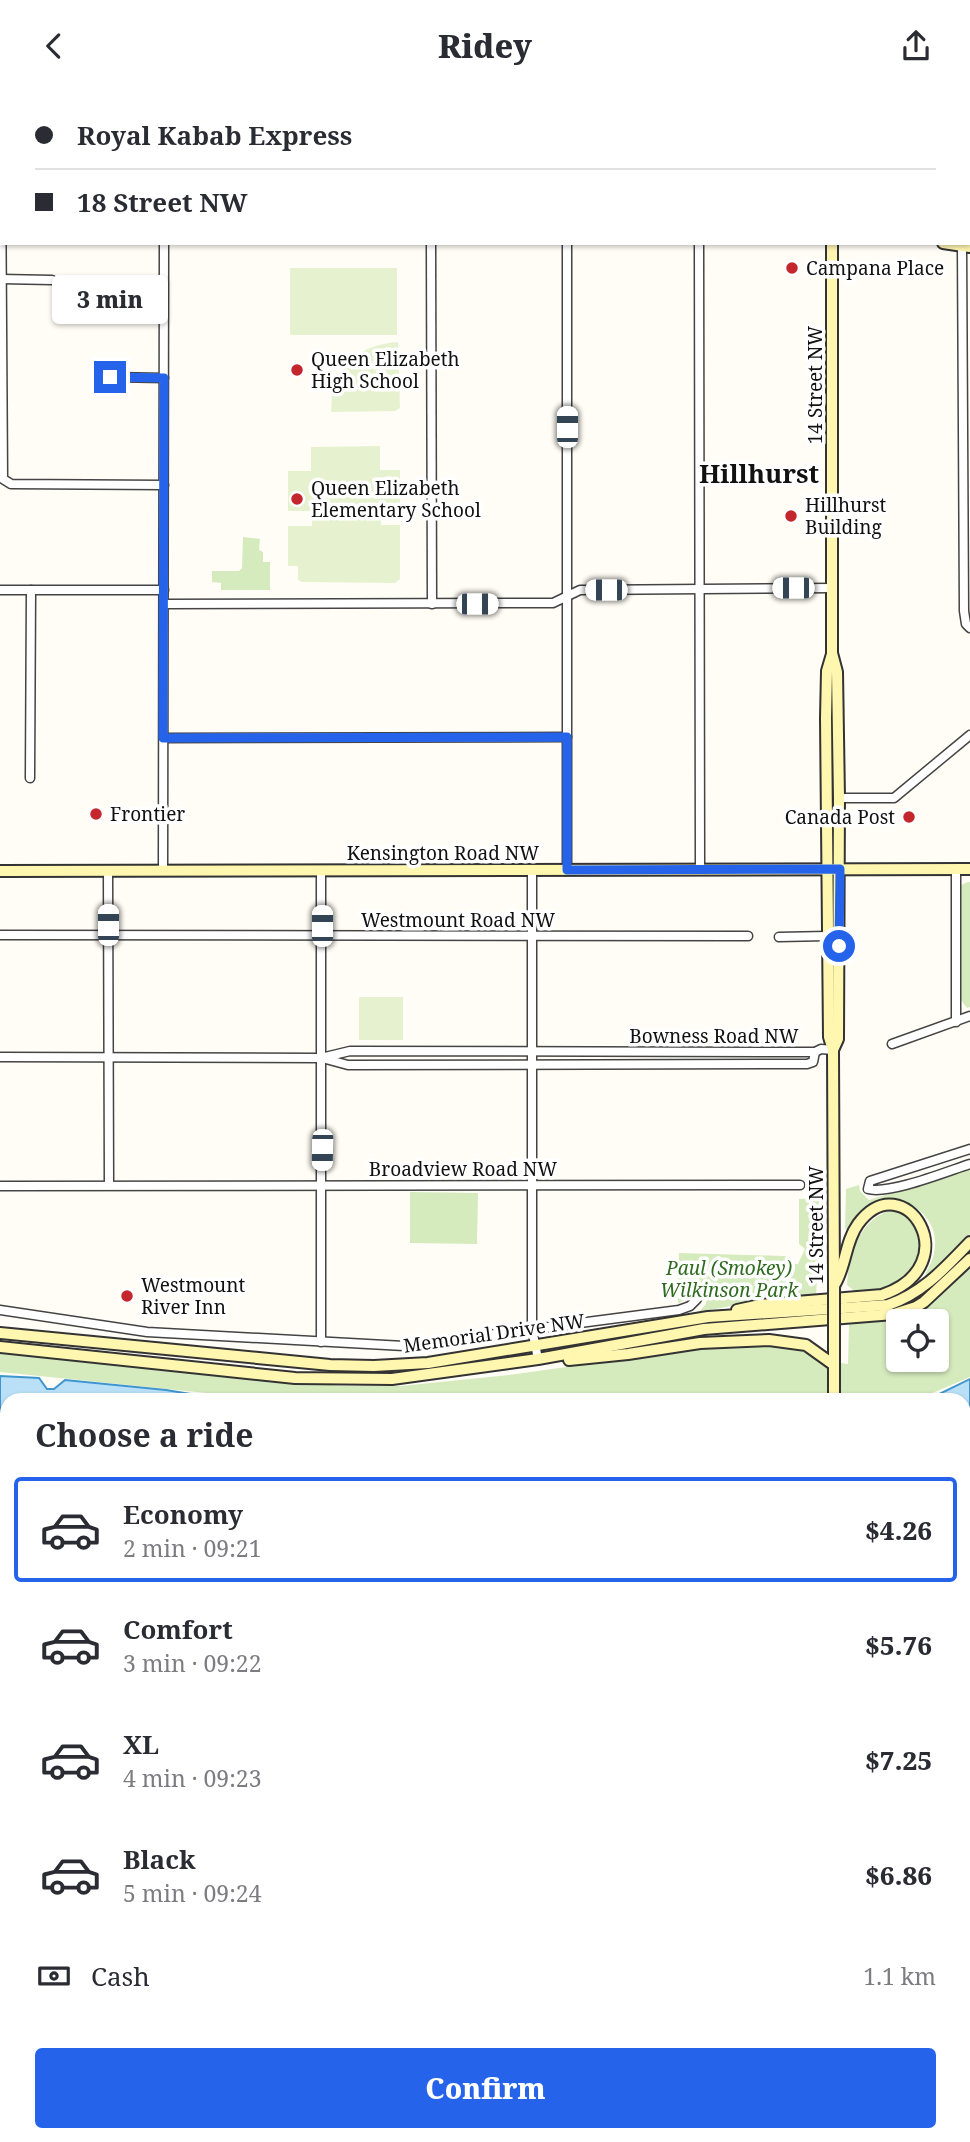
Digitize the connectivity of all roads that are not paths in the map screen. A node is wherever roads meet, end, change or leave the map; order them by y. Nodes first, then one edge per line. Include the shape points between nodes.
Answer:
1 (1, 245) edge
2 (164, 245) edge
3 (430, 245) edge
4 (567, 245) edge
5 (699, 245) edge
6 (833, 245) edge
7 (966, 247) edge
8 (1, 279) edge
9 (52, 280) dead end
10 (110, 377) dead end
11 (164, 378) junction
12 (164, 485) junction
13 (832, 588) junction
14 (700, 589) junction
15 (0, 590) edge
16 (31, 590) junction
17 (164, 590) junction
18 (567, 596) junction
19 (164, 604) junction
20 (432, 604) junction
21 (970, 628) edge
22 (832, 653) junction
23 (970, 735) edge
24 (567, 737) junction
25 (163, 738) junction
26 (957, 746) junction
27 (970, 746) edge
28 (30, 778) dead end
29 (839, 798) junction
30 (700, 869) junction
31 (827, 869) junction
32 (840, 869) junction
33 (956, 869) junction
34 (970, 869) edge
35 (532, 870) junction
36 (567, 870) junction
37 (0, 871) edge
38 (108, 871) junction
39 (163, 871) junction
40 (321, 871) junction
41 (0, 935) edge
42 (108, 935) junction
43 (322, 936) junction
44 (532, 936) junction
45 (748, 936) dead end
46 (827, 936) junction
47 (779, 937) dead end
48 (970, 1016) edge
49 (956, 1022) junction
50 (892, 1044) dead end
51 (833, 1050) junction
52 (532, 1052) junction
53 (815, 1052) junction
54 (0, 1057) edge
55 (108, 1057) junction
56 (322, 1058) junction
57 (532, 1062) junction
58 (970, 1149) edge
59 (970, 1164) edge
60 (109, 1185) junction
61 (321, 1185) junction
62 (532, 1185) junction
63 (800, 1185) dead end
64 (0, 1186) edge
65 (970, 1242) edge
66 (970, 1259) edge
67 (834, 1287) junction
68 (697, 1299) dead end
69 (0, 1310) edge
70 (708, 1317) junction
71 (532, 1329) junction
72 (0, 1332) edge
73 (321, 1342) junction
74 (536, 1346) junction
75 (0, 1347) edge
76 (543, 1358) junction
77 (834, 1365) junction
78 (834, 1393) edge

1 - 8 street
2 - 11 street
3 - 20 street
4 - 18 street
5 - 14 street
6 - 13 main road, 14 Street NW
7 - 21 street via 964,611
8 - 9 street
8 - 12 street via 3,479 11,484
10 - 11 street
11 - 12 street
12 - 17 street
13 - 14 street
13 - 22 main road, 14 Street NW
14 - 18 street via 580,590
14 - 30 street
15 - 16 street
16 - 17 street
16 - 28 street
17 - 19 street
18 - 20 street via 553,603
18 - 24 street
19 - 20 street
19 - 25 street
22 - 29 main road, 14 Street NW via 837,672
22 - 31 main road, 14 Street NW via 827,671
23 - 26 street
24 - 25 street
24 - 36 street
25 - 39 street
26 - 27 street
26 - 29 street via 894,798
29 - 32 main road, 14 Street NW
30 - 31 main road, Kensington Road NW
30 - 36 main road, Kensington Road NW
31 - 32 main road, Kensington Road NW
31 - 46 main road, 14 Street NW
32 - 33 main road, Kensington Road NW
32 - 51 main road, 14 Street NW via 838,1039
33 - 34 main road, Kensington Road NW
33 - 49 street
35 - 36 main road, Kensington Road NW
35 - 40 main road, Kensington Road NW
35 - 44 street
37 - 38 main road, Kensington Road NW
38 - 39 main road, Kensington Road NW
38 - 42 street
39 - 40 main road, Kensington Road NW
40 - 43 street
41 - 42 street, Westmount Road NW
42 - 43 street, Westmount Road NW
42 - 55 street
43 - 44 street, Westmount Road NW
43 - 56 street
44 - 45 street, Westmount Road NW
44 - 52 street
46 - 47 street
46 - 51 main road, 14 Street NW
48 - 49 street
49 - 50 street
51 - 53 street
51 - 67 main road, 14 Street NW
52 - 53 street, Bowness Road NW
52 - 56 street, Bowness Road NW via 350,1051
52 - 57 street
53 - 57 street, Bowness Road NW via 813,1062 807,1064
54 - 55 street, Bowness Road NW
55 - 56 street, Bowness Road NW
55 - 60 street
56 - 57 street, Bowness Road NW via 348,1065
56 - 61 street
57 - 62 street
58 - 59 street via 870,1181 869,1189 898,1187
60 - 61 street, Broadview Road NW
60 - 64 street, Broadview Road NW
61 - 62 street, Broadview Road NW
61 - 73 street
62 - 63 street, Broadview Road NW
62 - 71 street
65 - 70 main road, Memorial Drive NW via 922,1289 888,1305
66 - 76 main road, Memorial Drive NW via 924,1302 894,1314 735,1325
67 - 70 main road via 852,1234 872,1210 888,1205 906,1207 926,1225 932,1242 928,1261 917,1278 897,1290 760,1305
67 - 77 main road, 14 Street NW, bridge
68 - 71 street via 679,1310
69 - 73 street via 148,1332
70 - 74 main road, Memorial Drive NW
71 - 73 street via 404,1346
71 - 74 street
72 - 74 main road, Memorial Drive NW via 374,1366 428,1363
74 - 76 street
75 - 76 main road, Memorial Drive NW via 295,1378 361,1380 421,1377
76 - 77 main road via 563,1360 700,1343 769,1340 806,1345
77 - 78 main road, 14 Street NW

